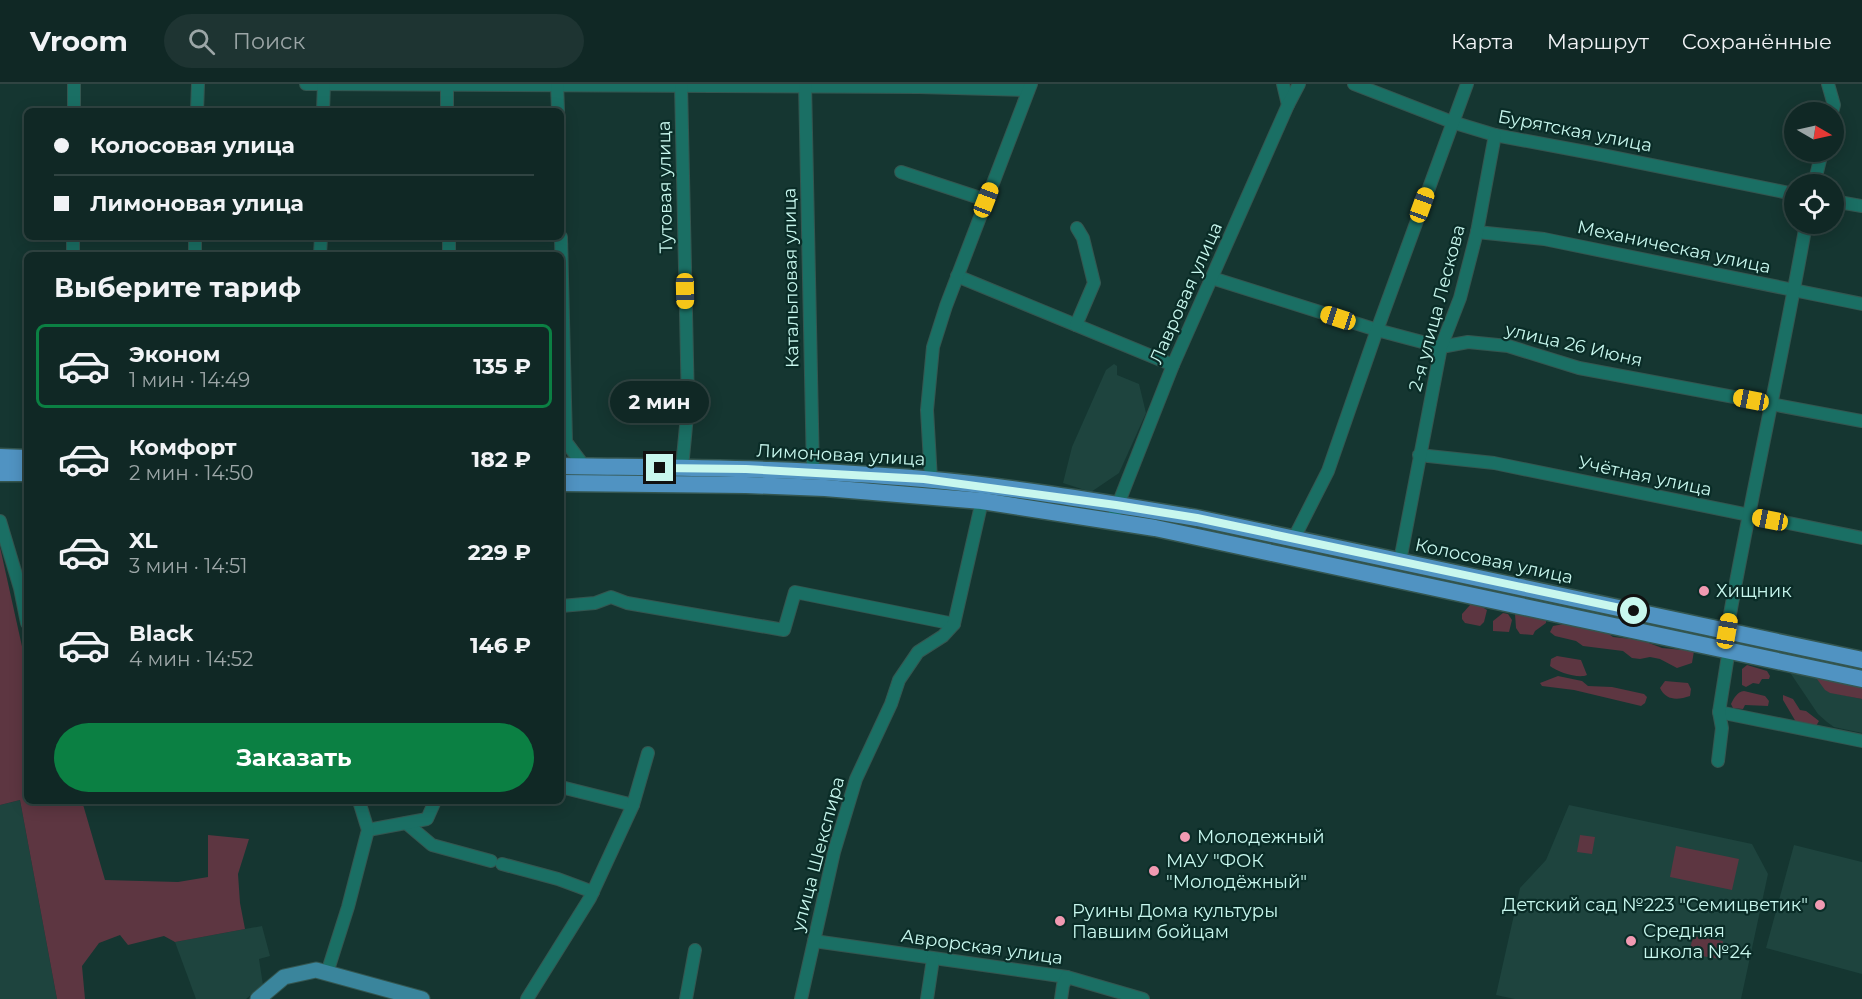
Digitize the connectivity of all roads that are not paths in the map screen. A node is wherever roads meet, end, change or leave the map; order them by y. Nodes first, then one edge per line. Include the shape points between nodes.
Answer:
1 (74, 84) edge
2 (198, 84) edge
3 (306, 84) edge
4 (324, 84) edge
5 (1283, 84) edge
6 (1299, 84) edge
7 (1354, 84) edge
8 (1467, 84) edge
9 (1828, 84) edge
10 (447, 85) edge
11 (557, 85) edge
12 (681, 86) edge
13 (805, 86) edge
14 (919, 86) edge
15 (1030, 87) edge
16 (1833, 102) edge
17 (1288, 105) junction
18 (74, 108) edge
19 (197, 108) edge
20 (323, 108) edge
21 (447, 108) edge
22 (558, 108) edge
23 (1452, 122) junction
24 (1495, 135) junction
25 (901, 172) dead end
26 (1784, 192) edge
27 (986, 200) junction
28 (1844, 203) edge
29 (1862, 206) edge
30 (1077, 228) dead end
31 (1477, 232) junction
32 (1804, 234) edge
33 (957, 276) junction
34 (1212, 278) junction
35 (1794, 290) junction
36 (1862, 304) edge
37 (1076, 325) junction
38 (1377, 330) junction
39 (1441, 347) junction
40 (564, 360) edge
41 (1173, 365) junction
42 (1773, 404) junction
43 (1862, 421) edge
44 (1419, 455) junction
45 (0, 457) edge
46 (24, 458) edge
47 (564, 466) edge
48 (584, 466) junction
49 (682, 468) junction
50 (813, 472) junction
51 (0, 473) edge
52 (24, 473) edge
53 (931, 480) junction
54 (564, 483) edge
55 (982, 501) junction
56 (1115, 513) junction
57 (1748, 516) junction
58 (0, 521) edge
59 (1294, 538) junction
60 (1862, 538) edge
61 (1400, 561) junction
62 (23, 590) edge
63 (564, 606) edge
64 (954, 624) junction
65 (1727, 631) junction
66 (1729, 650) junction
67 (1862, 660) edge
68 (1862, 679) edge
69 (1719, 712) junction
70 (1862, 741) edge
71 (648, 753) dead end
72 (1719, 761) dead end
73 (564, 788) edge
74 (360, 804) edge
75 (434, 804) edge
76 (633, 805) junction
77 (406, 823) junction
78 (368, 830) junction
79 (592, 892) junction
80 (814, 941) junction
81 (695, 950) dead end
82 (933, 959) junction
83 (327, 973) junction
84 (1067, 977) junction
85 (412, 998) edge
86 (258, 999) edge
87 (527, 999) edge
88 (686, 999) edge
89 (801, 999) edge
90 (927, 999) edge
91 (1061, 999) edge
92 (1143, 999) edge

1 - 18 street
2 - 19 street
3 - 4 street
4 - 10 street
4 - 20 street
5 - 17 street
6 - 17 street, Лавровая улица
7 - 23 street, Бурятская улица
8 - 23 street
9 - 16 street
10 - 11 street
10 - 21 street
11 - 12 street
11 - 22 street
12 - 13 street
12 - 49 street, Тутовая улица via 688,405
13 - 14 street
13 - 50 street, Катальповая улица
14 - 15 street
15 - 27 street
17 - 34 street, Лавровая улица
23 - 24 street, Бурятская улица
23 - 38 street
24 - 26 street, Бурятская улица
24 - 31 street, 2-я улица Лескова
25 - 27 street
27 - 33 street
28 - 29 street
30 - 37 street via 1094,282
31 - 35 street, Механическая улица via 1544,239
31 - 39 street, 2-я улица Лескова via 1460,298
32 - 35 street
33 - 37 street
33 - 53 street via 933,347 927,410
34 - 38 street, улица 26 Июня
34 - 41 street, Лавровая улица
35 - 36 street, Механическая улица
35 - 42 street
37 - 41 street
38 - 39 street, улица 26 Июня
38 - 59 street via 1328,471
39 - 42 street, улица 26 Июня via 1468,342 1508,346 1579,368
39 - 44 street, 2-я улица Лескова
40 - 48 street via 566,442
41 - 56 street, Лавровая улица
42 - 43 street, улица 26 Июня
42 - 57 street
44 - 57 street, Учётная улица via 1494,463
44 - 61 street, 2-я улица Лескова
45 - 46 highway
47 - 48 highway, Лимоновая улица
48 - 49 highway, Лимоновая улица
49 - 50 highway, Лимоновая улица
50 - 53 highway, Лимоновая улица
51 - 52 highway
53 - 56 highway, Лимоновая улица
54 - 55 highway, Лимоновая улица via 791,487
55 - 56 highway, Лимоновая улица
55 - 64 street
56 - 59 highway, Колосовая улица via 1197,518
56 - 66 highway via 1155,528
57 - 60 street, Учётная улица
57 - 65 street
58 - 62 street
59 - 61 highway, Колосовая улица
61 - 65 highway, Колосовая улица
63 - 64 street via 611,597 784,630 795,592
64 - 80 street, улица Шекспира via 944,636 918,652 899,680 856,779
65 - 67 highway, Колосовая улица
66 - 68 highway
66 - 69 street
69 - 70 street
69 - 72 street
71 - 76 street
73 - 76 street
74 - 78 street
75 - 77 street via 427,819
76 - 79 street
77 - 78 street
77 - 79 street via 432,845
78 - 83 street
79 - 87 street
80 - 82 street, Аврорская улица
80 - 89 street, улица Шекспира
81 - 88 street
82 - 84 street, Аврорская улица
82 - 90 street
83 - 85 main road
83 - 86 main road via 316,970 284,977
84 - 91 street
84 - 92 street, Аврорская улица

